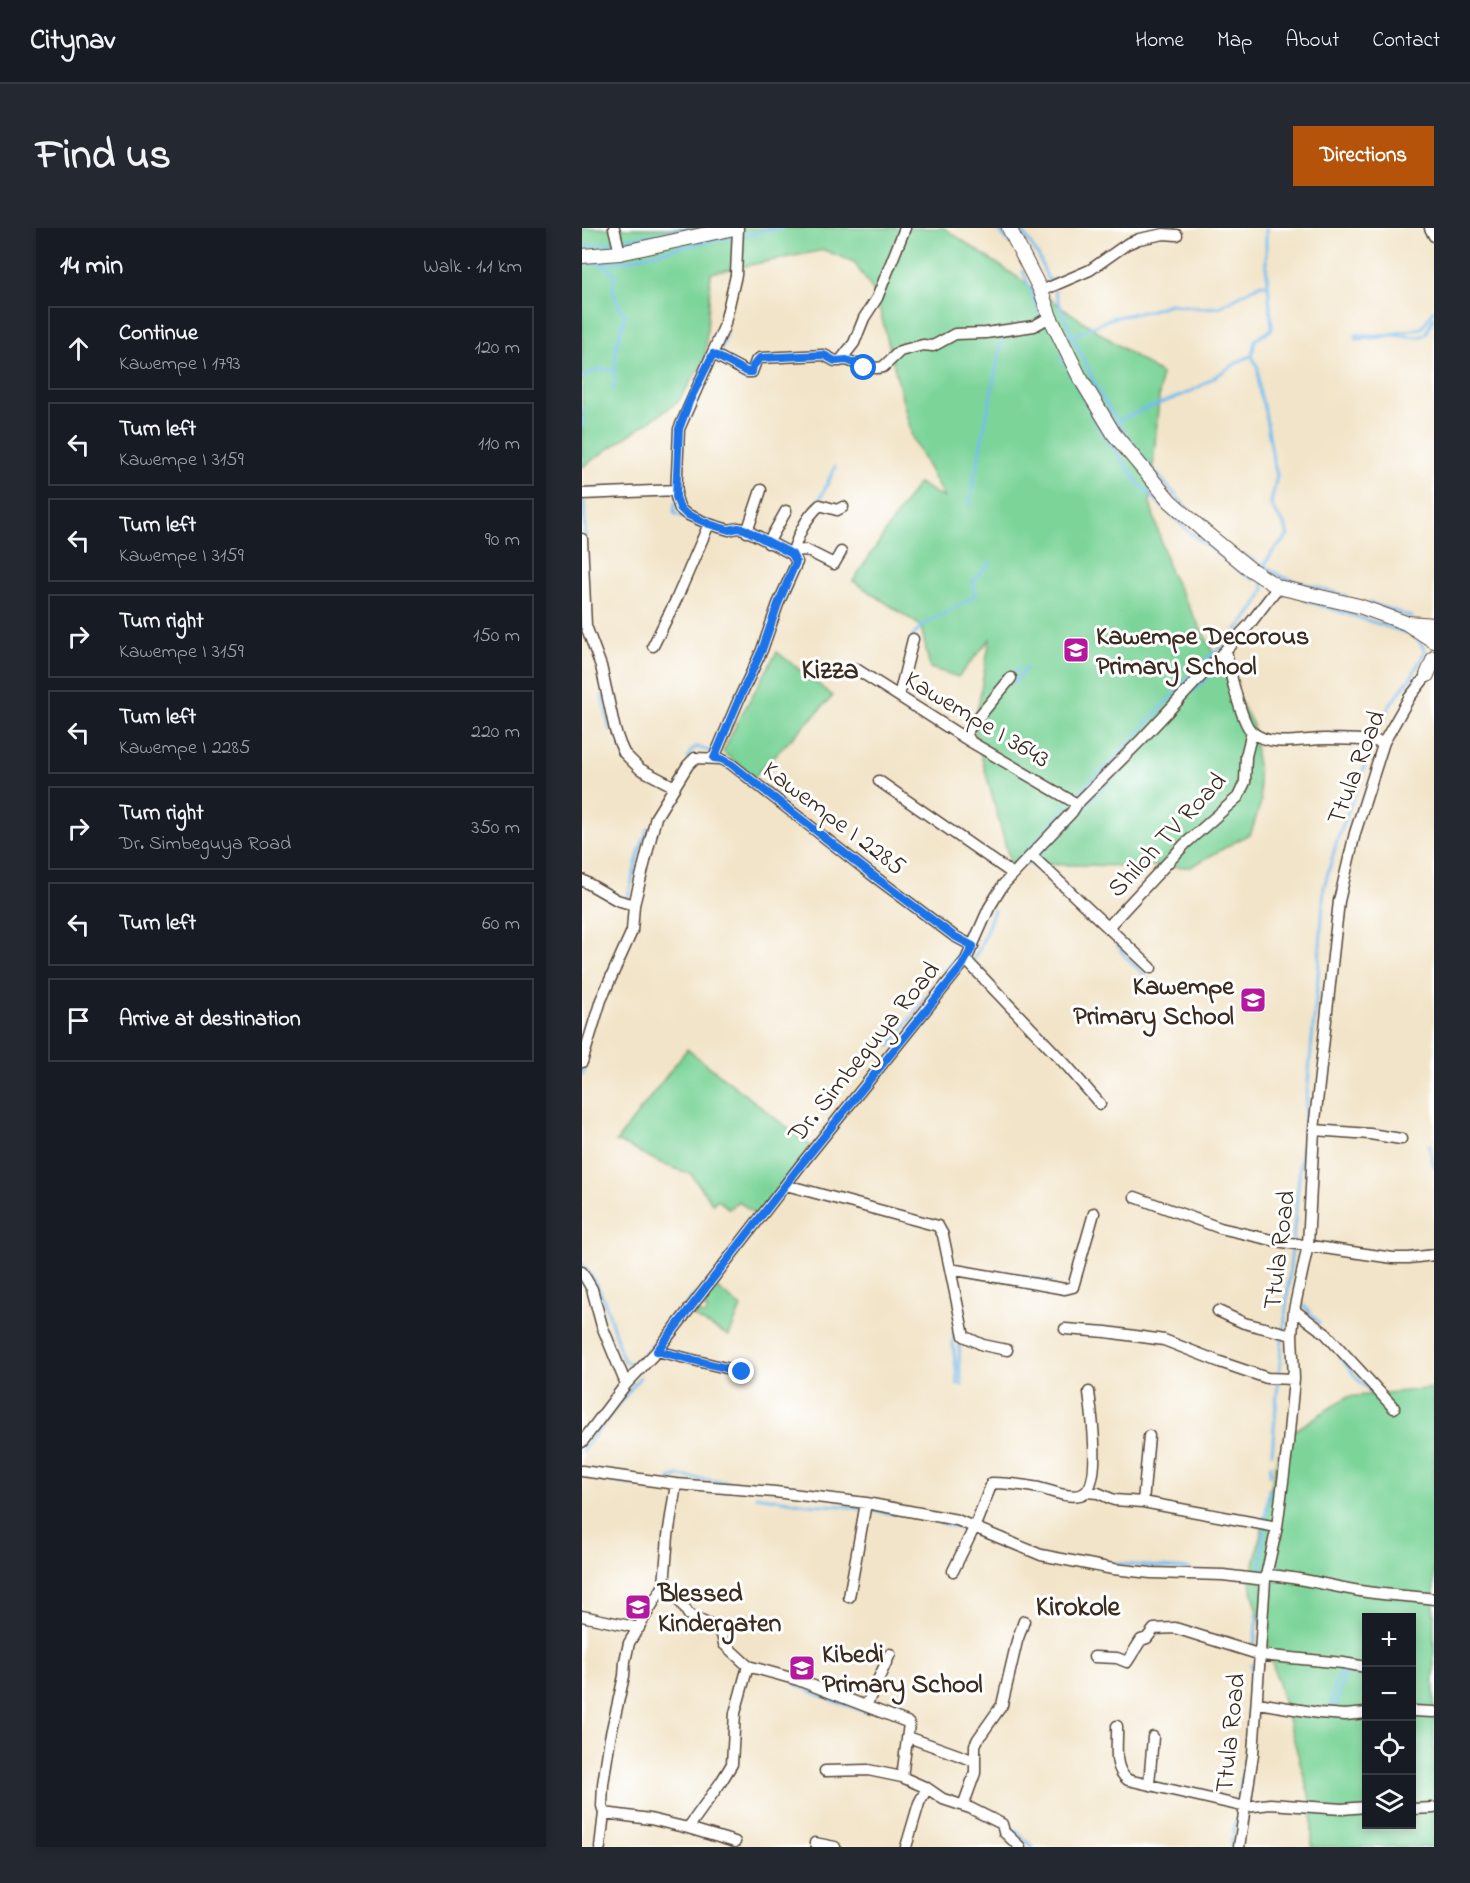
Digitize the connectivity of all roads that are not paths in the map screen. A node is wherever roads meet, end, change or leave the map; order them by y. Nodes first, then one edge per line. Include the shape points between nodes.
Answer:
1 (614, 228) edge
2 (736, 228) edge
3 (905, 228) edge
4 (1009, 228) edge
5 (1430, 228) edge
6 (1177, 235) dead end
7 (1434, 236) edge
8 (620, 253) junction
9 (582, 256) edge
10 (1041, 291) junction
11 (1050, 317) junction
12 (713, 354) junction
13 (840, 361) junction
14 (677, 490) junction
15 (761, 490) dead end
16 (582, 494) edge
17 (843, 507) dead end
18 (786, 511) dead end
19 (709, 524) junction
20 (747, 532) junction
21 (582, 539) edge
22 (768, 543) junction
23 (841, 552) dead end
24 (793, 553) junction
25 (1278, 587) junction
26 (1406, 623) junction
27 (1434, 625) edge
28 (584, 626) edge
29 (913, 639) dead end
30 (1434, 640) edge
31 (653, 646) dead end
32 (1226, 650) junction
33 (1434, 658) edge
34 (856, 669) dead end
35 (1430, 672) edge
36 (1011, 678) dead end
37 (899, 696) junction
38 (1252, 732) junction
39 (971, 742) junction
40 (1384, 742) junction
41 (714, 758) junction
42 (879, 781) dead end
43 (675, 787) junction
44 (1077, 804) junction
45 (1031, 855) junction
46 (1013, 874) junction
47 (582, 880) edge
48 (634, 905) junction
49 (1108, 927) junction
50 (973, 946) junction
51 (966, 960) junction
52 (1151, 968) dead end
53 (582, 1062) edge
54 (1100, 1104) dead end
55 (1314, 1130) junction
56 (1401, 1139) dead end
57 (786, 1185) junction
58 (1135, 1197) dead end
59 (1094, 1213) dead end
60 (1308, 1245) junction
61 (1434, 1255) edge
62 (950, 1269) junction
63 (582, 1272) edge
64 (1294, 1310) junction
65 (1218, 1311) dead end
66 (1065, 1329) dead end
67 (1292, 1335) junction
68 (1007, 1350) dead end
69 (657, 1351) junction
70 (742, 1372) dead end
71 (1294, 1379) junction
72 (626, 1384) junction
73 (1089, 1392) dead end
74 (1394, 1408) dead end
75 (1149, 1436) dead end
76 (582, 1442) edge
77 (582, 1472) edge
78 (676, 1484) junction
79 (1086, 1492) junction
80 (1143, 1502) junction
81 (866, 1503) junction
82 (1277, 1527) junction
83 (974, 1528) junction
84 (953, 1570) dead end
85 (1267, 1577) junction
86 (664, 1585) junction
87 (849, 1597) dead end
88 (1434, 1599) edge
89 (582, 1616) edge
90 (1024, 1621) dead end
91 (639, 1628) junction
92 (890, 1654) dead end
93 (1261, 1655) junction
94 (1094, 1657) dead end
95 (748, 1666) junction
96 (1362, 1666) edge
97 (1258, 1703) junction
98 (866, 1706) junction
99 (1416, 1711) edge
100 (1434, 1712) edge
101 (1362, 1713) edge
102 (1117, 1726) dead end
103 (908, 1737) junction
104 (1153, 1737) dead end
105 (975, 1761) junction
106 (825, 1771) dead end
107 (902, 1777) junction
108 (1149, 1784) junction
109 (927, 1788) junction
110 (963, 1806) junction
111 (1246, 1807) junction
112 (1362, 1807) edge
113 (1434, 1808) edge
114 (1416, 1809) edge
115 (604, 1813) junction
116 (688, 1828) junction
117 (735, 1842) dead end
118 (815, 1843) dead end
119 (600, 1847) edge
120 (834, 1847) edge
121 (906, 1847) edge
122 (1020, 1847) edge
123 (1239, 1847) edge

1 - 8 street
2 - 8 street
2 - 12 street via 736,275 724,327
3 - 13 street via 878,298
4 - 10 street
5 - 7 street
6 - 10 street via 1145,237 1127,244 1090,270
8 - 9 street
10 - 11 street
11 - 13 street via 1034,326 955,334 933,346 900,351 884,367 864,368
11 - 25 street via 1079,376 1134,460 1170,501 1207,534
12 - 13 street via 747,372 752,372 760,358 824,355
12 - 14 street via 679,429
14 - 16 street
14 - 19 street via 680,508
15 - 20 street
17 - 24 street via 837,510 820,505 812,512
18 - 22 street
19 - 20 street
19 - 31 street
20 - 22 street
21 - 28 street
22 - 24 street
23 - 24 street via 834,564 806,550
24 - 41 street via 796,562
25 - 26 street via 1359,606
25 - 32 street, Dr. Simbeguya Road
26 - 27 street
26 - 30 street
28 - 43 street via 601,666 624,753 649,775
29 - 37 street
32 - 38 street via 1228,671
32 - 44 street, Dr. Simbeguya Road
33 - 35 street, Ttula Road
34 - 37 street, Kawempe I 3643
35 - 40 street, Ttula Road via 1409,698
36 - 39 street via 967,731
37 - 39 street, Kawempe I 3643
38 - 40 street via 1268,740
38 - 49 street, Shiloh TV Road via 1245,782 1238,797 1185,844
39 - 44 street, Kawempe I 3643
40 - 55 street, Ttula Road via 1355,833 1340,901
41 - 43 street via 692,760
41 - 50 street, Kawempe I 2285 via 731,764 871,874
42 - 46 street
43 - 48 street via 656,817
44 - 45 street, Dr. Simbeguya Road
45 - 46 street, Dr. Simbeguya Road
45 - 49 street
46 - 50 street, Dr. Simbeguya Road via 994,898
47 - 48 street
48 - 53 street via 632,931 601,1000
49 - 52 street
50 - 51 street, Dr. Simbeguya Road
51 - 54 street
51 - 57 street, Dr. Simbeguya Road
55 - 56 street
55 - 60 street, Ttula Road
57 - 62 street via 938,1226
57 - 69 street, Dr. Simbeguya Road
58 - 60 street via 1220,1228
59 - 62 street via 1073,1287 1065,1289
60 - 61 street via 1393,1258
60 - 64 street, Ttula Road
62 - 68 street via 964,1336
63 - 72 street via 592,1289 602,1326
64 - 67 street, Ttula Road
64 - 74 street via 1326,1334
65 - 67 street via 1244,1323
66 - 71 street via 1164,1340 1267,1378
67 - 71 street, Ttula Road
69 - 70 street
69 - 72 street, Dr. Simbeguya Road
71 - 82 street, Ttula Road
72 - 76 street, Dr. Simbeguya Road
73 - 79 street via 1095,1458
75 - 80 street
77 - 78 street
78 - 81 street
78 - 86 street
79 - 80 street via 1114,1500
79 - 83 street via 1058,1494 992,1483
80 - 82 street
81 - 83 street via 957,1520
81 - 87 street
82 - 85 street, Ttula Road
83 - 84 street
83 - 85 street via 1063,1560 1151,1573
85 - 88 street via 1291,1577 1363,1592
85 - 93 street, Ttula Road
86 - 91 street
86 - 95 street via 689,1615 722,1634 724,1644
89 - 91 street
90 - 105 street via 1002,1705 978,1738
91 - 115 street via 629,1643 610,1738 602,1795
92 - 98 street
93 - 94 street via 1175,1629 1155,1629 1141,1640 1127,1662
93 - 96 street
93 - 97 street, Ttula Road
95 - 98 street
95 - 116 street via 735,1713 732,1764
97 - 101 street via 1318,1713
97 - 111 street, Ttula Road
98 - 103 street via 907,1722
99 - 100 street
102 - 108 street via 1117,1763 1121,1775
103 - 105 street
103 - 107 street
104 - 108 street
105 - 110 street via 973,1781
106 - 107 street via 868,1770
107 - 109 street
108 - 111 street
109 - 110 street
109 - 121 street
110 - 122 street via 1002,1824 1004,1832
111 - 112 street via 1270,1804
111 - 123 street, Ttula Road
113 - 114 street
115 - 116 street
115 - 119 street
116 - 117 street
118 - 120 street

